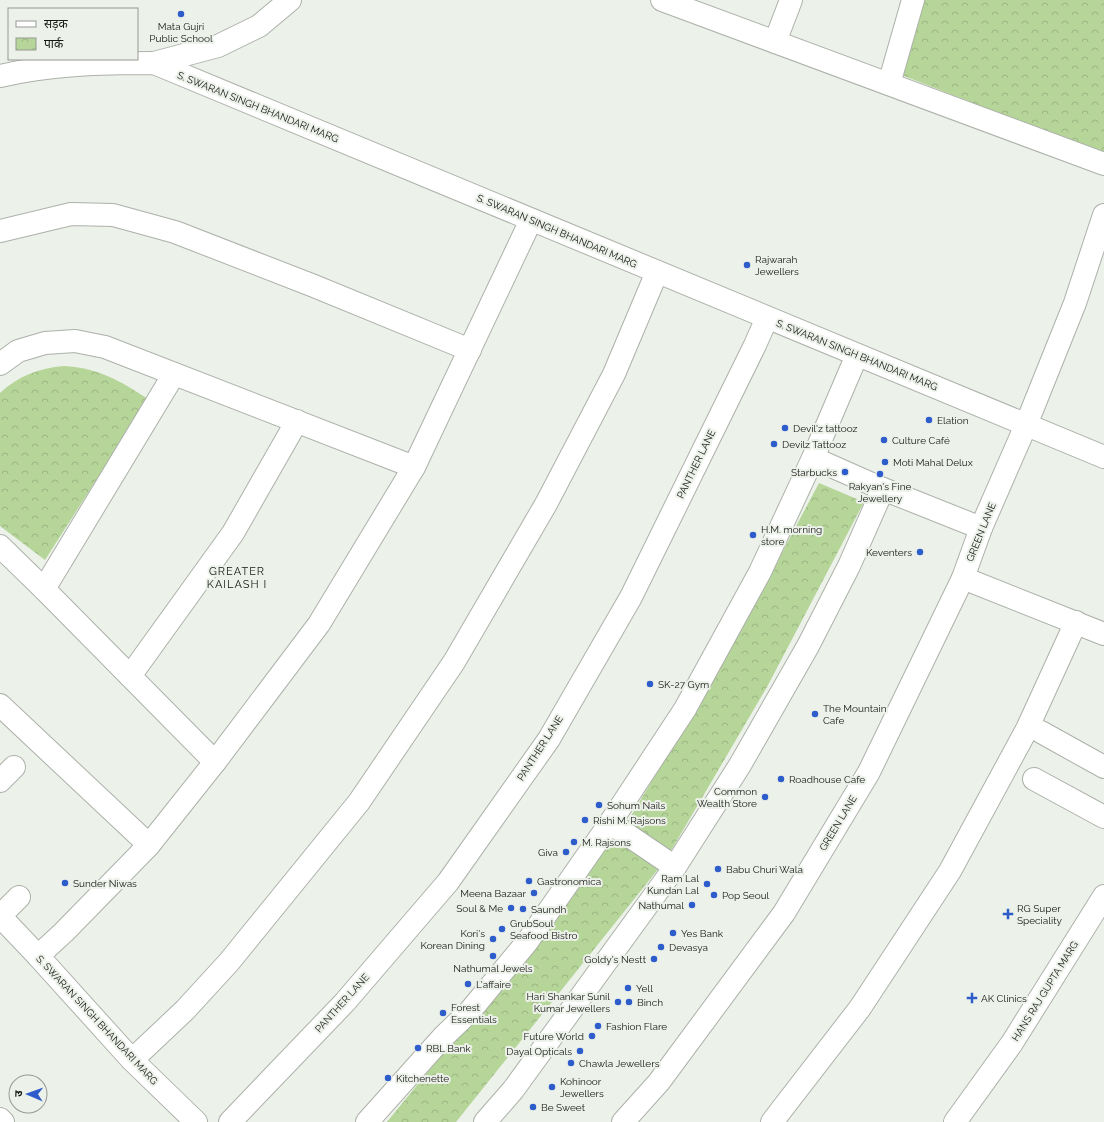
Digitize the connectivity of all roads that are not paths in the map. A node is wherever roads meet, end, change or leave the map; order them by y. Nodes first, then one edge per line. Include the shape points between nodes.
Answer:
1 (290, 0) edge
2 (662, 0) edge
3 (791, 0) edge
4 (914, 0) edge
5 (775, 42) junction
6 (154, 63) junction
7 (0, 76) edge
8 (889, 84) junction
9 (1104, 164) edge
10 (1104, 215) edge
11 (531, 220) junction
12 (0, 231) edge
13 (657, 272) junction
14 (767, 318) junction
15 (470, 350) junction
16 (857, 355) junction
17 (0, 364) edge
18 (174, 374) junction
19 (297, 421) junction
20 (1026, 425) junction
21 (1104, 457) edge
22 (812, 458) junction
23 (414, 467) junction
24 (883, 489) junction
25 (981, 528) junction
26 (0, 546) edge
27 (962, 578) junction
28 (44, 589) junction
29 (1076, 622) junction
30 (1104, 634) edge
31 (130, 676) junction
32 (0, 705) edge
33 (1042, 732) dead end
34 (215, 762) junction
35 (1104, 767) edge
36 (1034, 779) dead end
37 (1104, 817) edge
38 (610, 823) junction
39 (149, 845) junction
40 (675, 867) junction
41 (1104, 896) edge
42 (20, 897) dead end
43 (0, 916) edge
44 (38, 956) junction
45 (132, 1060) junction
46 (0, 1119) edge
47 (964, 1119) edge
48 (3, 1122) edge
49 (196, 1122) edge
50 (230, 1122) edge
51 (367, 1122) edge
52 (485, 1122) edge
53 (623, 1122) edge
54 (772, 1122) edge

1 - 6 street via 259,26 218,46
2 - 5 street
3 - 5 street
4 - 8 street
5 - 8 street
6 - 7 street, S. SWARAN SINGH BHANDARI MARG via 66,65
6 - 11 street, S. SWARAN SINGH BHANDARI MARG
8 - 9 street
10 - 20 street, GREEN LANE via 1075,303
11 - 13 street, S. SWARAN SINGH BHANDARI MARG
11 - 15 street
12 - 15 street via 71,214 113,215 175,232
13 - 14 street, S. SWARAN SINGH BHANDARI MARG
13 - 45 street via 614,374 546,504 454,662 354,808 229,962 185,1010
14 - 16 street, S. SWARAN SINGH BHANDARI MARG
14 - 50 street, PANTHER LANE via 631,596 549,738 448,882 345,1002
15 - 23 street
16 - 20 street, S. SWARAN SINGH BHANDARI MARG
16 - 22 street
17 - 18 street via 18,351 45,343 75,341 105,347
18 - 19 street
18 - 28 street
19 - 23 street
19 - 31 street via 233,533
20 - 21 street, S. SWARAN SINGH BHANDARI MARG
20 - 25 street, GREEN LANE
22 - 24 street
22 - 38 street via 760,572 685,709
23 - 34 street via 319,624
24 - 25 street
24 - 40 street via 849,566 808,646 740,765
25 - 27 street, GREEN LANE
26 - 28 street
27 - 29 street
27 - 53 street, GREEN LANE via 869,772 784,913 659,1082
28 - 31 street
29 - 30 street
29 - 54 street via 1027,729 950,871 860,1008
31 - 34 street
32 - 39 street
33 - 35 street
34 - 39 street
36 - 37 street
38 - 40 street
38 - 51 street via 518,953 470,1011 443,1037
39 - 44 street
40 - 52 street via 513,1090
41 - 47 street, HANS RAJ GUPTA MARG
42 - 43 street
43 - 44 street, S. SWARAN SINGH BHANDARI MARG
44 - 45 street, S. SWARAN SINGH BHANDARI MARG
45 - 49 street, S. SWARAN SINGH BHANDARI MARG
46 - 48 street

